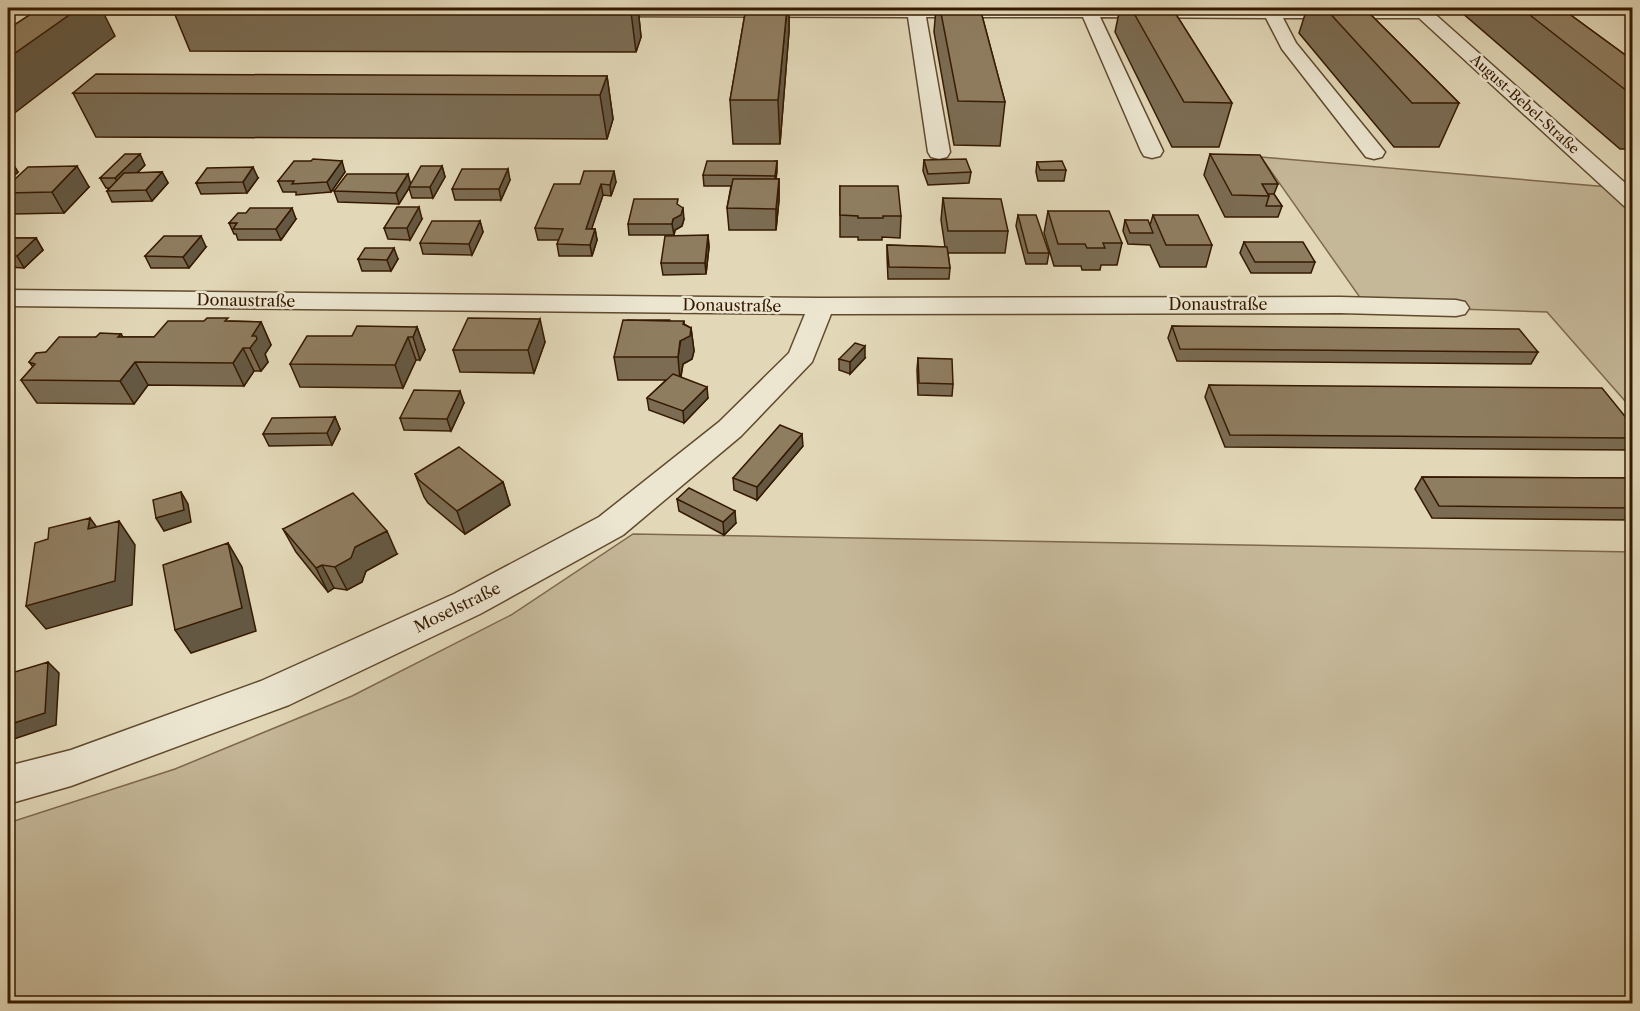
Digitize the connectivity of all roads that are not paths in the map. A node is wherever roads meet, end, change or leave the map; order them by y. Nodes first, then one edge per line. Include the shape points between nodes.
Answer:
1 (62, 8) edge
2 (234, 9) edge
3 (685, 9) edge
4 (1421, 10) edge
5 (578, 11) edge
6 (916, 12) junction
7 (1089, 12) junction
8 (1272, 13) junction
9 (44, 21) edge
10 (1152, 151) dead end
11 (939, 152) dead end
12 (1374, 152) dead end
13 (1608, 179) junction
14 (1632, 180) edge
15 (1632, 201) edge
16 (8, 298) edge
17 (821, 306) junction
18 (1456, 308) dead end
19 (8, 785) edge

1 - 2 street
1 - 9 street
3 - 5 street
3 - 6 street
4 - 8 street
4 - 13 street, August-Bebel-Straße
6 - 7 street
6 - 11 street
7 - 8 street
7 - 10 street
8 - 12 street via 1288,45
13 - 14 street
13 - 15 street, August-Bebel-Straße
16 - 17 street, Donaustraße
17 - 18 street, Donaustraße via 1136,303
17 - 19 street, Moselstraße via 802,356 730,429 611,526 467,604 275,693 71,768

